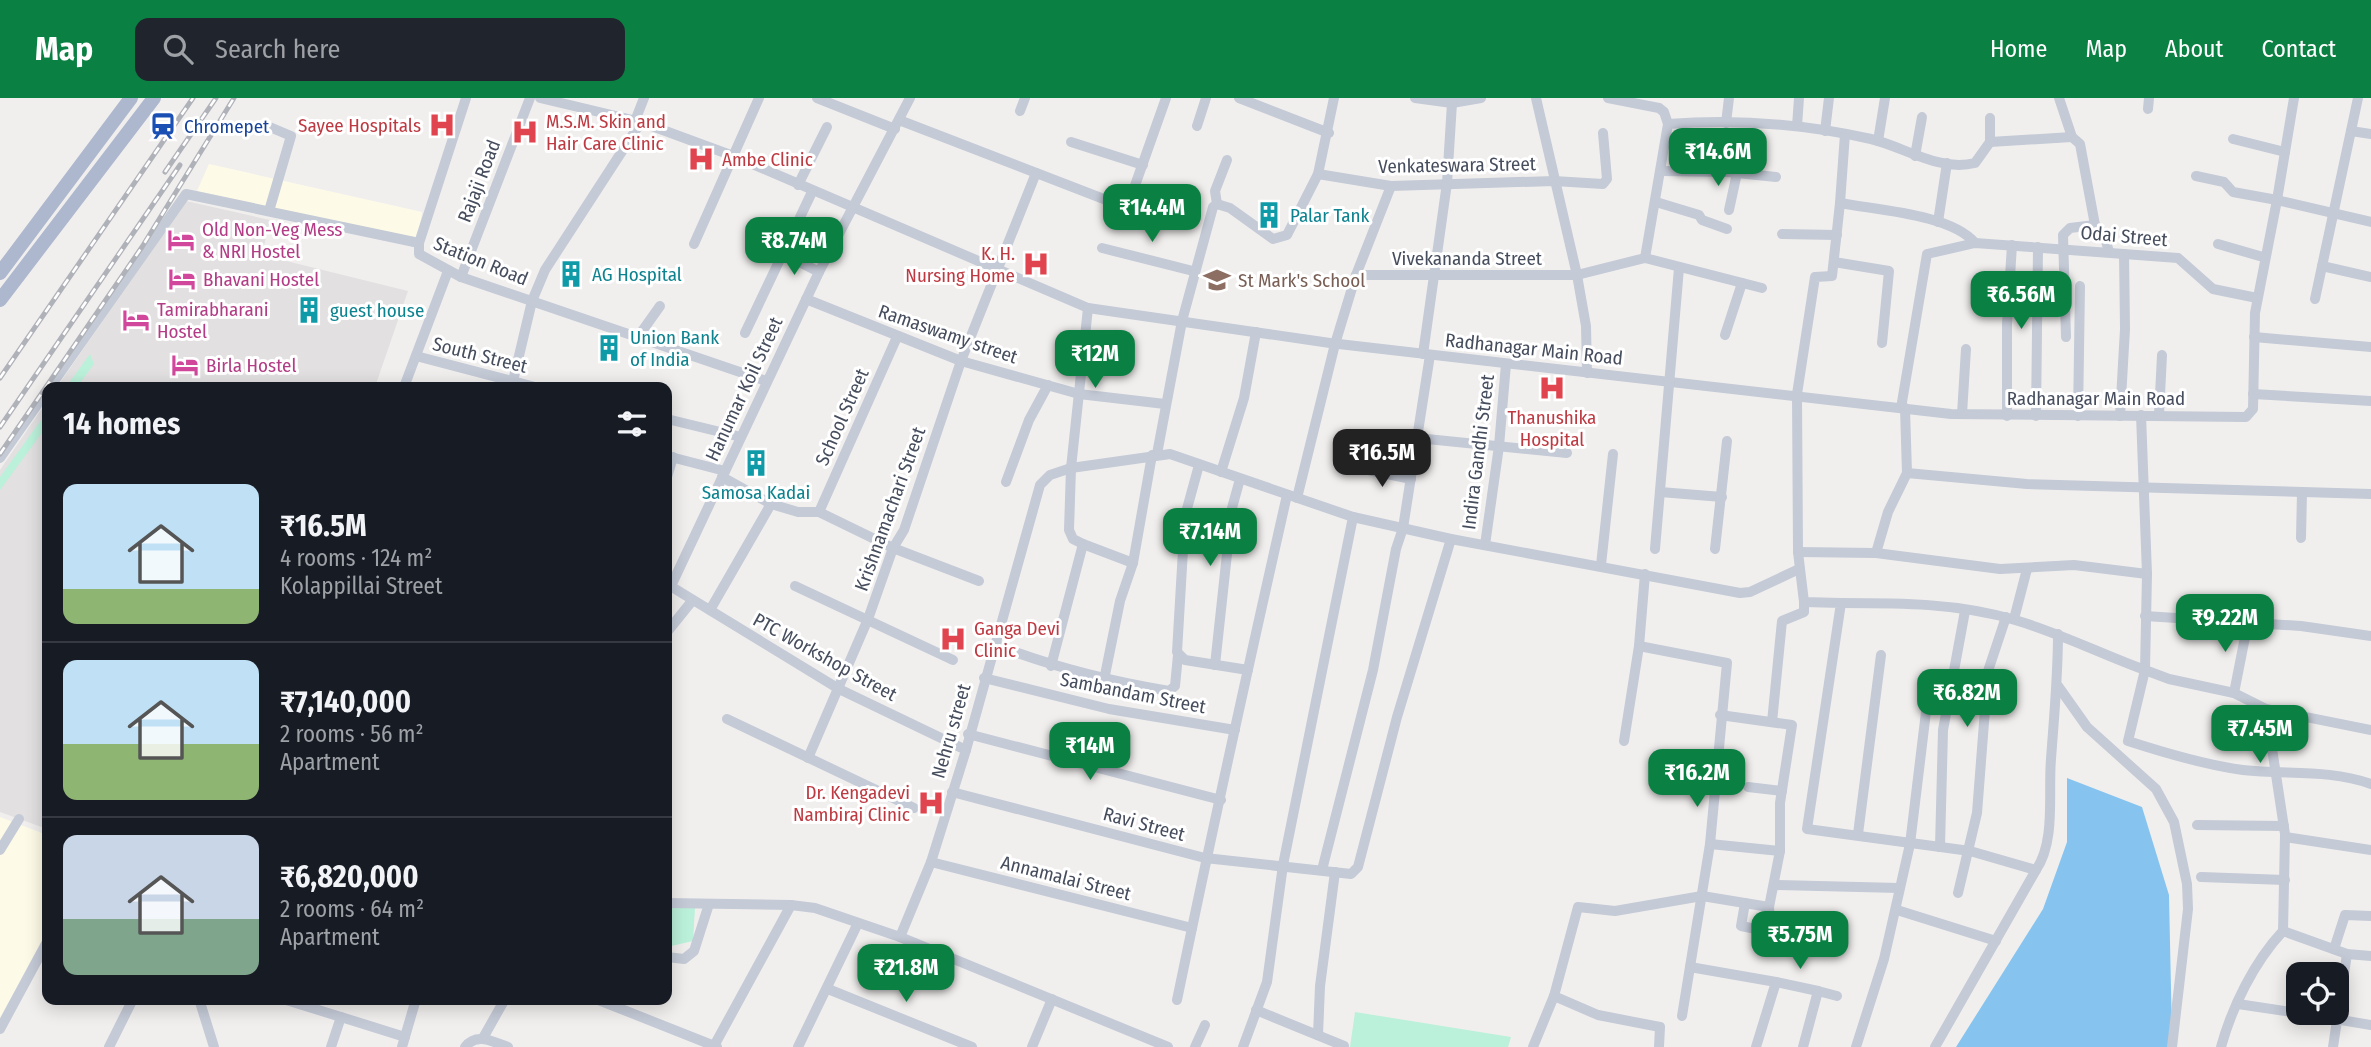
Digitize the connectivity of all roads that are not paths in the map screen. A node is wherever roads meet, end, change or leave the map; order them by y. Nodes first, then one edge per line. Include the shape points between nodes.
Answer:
1 (131, 98) edge
2 (154, 98) edge
3 (466, 98) edge
4 (530, 98) edge
5 (540, 98) edge
6 (644, 98) edge
7 (759, 98) edge
8 (817, 98) edge
9 (910, 98) edge
10 (1025, 98) edge
11 (1166, 98) edge
12 (1206, 98) edge
13 (1239, 98) edge
14 (1334, 98) edge
15 (1415, 98) edge
16 (1481, 98) edge
17 (1536, 98) edge
18 (1608, 98) edge
19 (1729, 98) edge
20 (1799, 98) edge
21 (1829, 98) edge
22 (1885, 98) edge
23 (2059, 98) edge
24 (2294, 98) edge
25 (2358, 98) edge
26 (1451, 103) junction
27 (1020, 111) dead end
28 (1922, 117) dead end
29 (1990, 118) dead end
30 (638, 121) junction
31 (1726, 123) junction
32 (1668, 124) junction
33 (265, 125) dead end
34 (897, 125) junction
35 (1196, 126) dead end
36 (1797, 126) junction
37 (827, 127) dead end
38 (1825, 131) junction
39 (2351, 131) junction
40 (1329, 133) junction
41 (1602, 133) dead end
42 (1845, 134) junction
43 (2371, 134) edge
44 (2072, 137) junction
45 (2233, 139) dead end
46 (1878, 141) junction
47 (1072, 142) dead end
48 (1990, 142) junction
49 (2285, 152) junction
50 (1915, 156) junction
51 (736, 157) junction
52 (1227, 160) dead end
53 (1947, 163) junction
54 (1143, 165) junction
55 (1661, 171) junction
56 (1036, 173) junction
57 (1737, 173) junction
58 (1318, 174) junction
59 (1776, 177) dead end
60 (2196, 177) dead end
61 (1554, 181) junction
62 (1447, 183) junction
63 (798, 185) junction
64 (1391, 186) junction
65 (812, 192) junction
66 (2277, 200) junction
67 (1656, 202) junction
68 (1840, 203) junction
69 (1217, 204) junction
70 (850, 208) junction
71 (1729, 210) dead end
72 (270, 211) junction
73 (2333, 213) junction
74 (1938, 222) junction
75 (2371, 222) edge
76 (2095, 225) junction
77 (1727, 229) dead end
78 (1782, 234) dead end
79 (1837, 236) junction
80 (419, 243) junction
81 (1975, 243) junction
82 (694, 244) dead end
83 (2218, 244) dead end
84 (2012, 245) junction
85 (2038, 247) junction
86 (1102, 248) dead end
87 (2064, 248) junction
88 (2109, 252) junction
89 (785, 254) junction
90 (2124, 254) junction
91 (2263, 257) junction
92 (1645, 258) junction
93 (1834, 262) junction
94 (2322, 266) junction
95 (1679, 268) junction
96 (448, 271) junction
97 (1193, 271) junction
98 (818, 272) junction
99 (999, 272) junction
100 (0, 273) edge
101 (1356, 275) junction
102 (1577, 275) junction
103 (1435, 276) junction
104 (461, 277) junction
105 (2371, 277) edge
106 (1742, 283) junction
107 (2080, 286) dead end
108 (1762, 288) dead end
109 (2258, 298) junction
110 (806, 299) junction
111 (2315, 299) dead end
112 (0, 300) edge
113 (532, 301) junction
114 (660, 306) dead end
115 (1088, 308) junction
116 (1182, 321) junction
117 (1256, 332) junction
118 (746, 333) dead end
119 (1725, 335) dead end
120 (638, 337) junction
121 (897, 337) junction
122 (2066, 337) dead end
123 (2254, 337) junction
124 (1882, 343) dead end
125 (1335, 344) junction
126 (2371, 347) edge
127 (1966, 349) dead end
128 (1427, 355) junction
129 (2162, 355) dead end
130 (416, 356) junction
131 (961, 361) junction
132 (1506, 364) junction
133 (1587, 373) junction
134 (513, 381) junction
135 (766, 381) junction
136 (54, 382) edge
137 (406, 382) edge
138 (517, 382) edge
139 (1667, 382) junction
140 (1048, 385) junction
141 (1079, 394) junction
142 (1797, 394) junction
143 (2253, 394) junction
144 (42, 398) edge
145 (2371, 401) edge
146 (1165, 404) junction
147 (1903, 408) junction
148 (1962, 414) junction
149 (2141, 415) junction
150 (2159, 415) junction
151 (2007, 416) junction
152 (2036, 416) junction
153 (2078, 416) junction
154 (2120, 416) junction
155 (672, 420) edge
156 (741, 437) junction
157 (1417, 438) junction
158 (1727, 441) dead end
159 (1499, 446) junction
160 (1567, 453) dead end
161 (1614, 454) dead end
162 (1154, 455) junction
163 (672, 457) edge
164 (0, 458) edge
165 (1199, 465) junction
166 (1070, 468) junction
167 (1359, 468) dead end
168 (1221, 472) junction
169 (1906, 473) junction
170 (723, 474) junction
171 (1240, 479) junction
172 (1411, 479) junction
173 (1006, 482) dead end
174 (2143, 487) junction
175 (1660, 492) junction
176 (2302, 492) junction
177 (2371, 494) edge
178 (1292, 497) junction
179 (1722, 497) junction
180 (771, 504) junction
181 (819, 512) junction
182 (1353, 517) junction
183 (1403, 528) junction
184 (2301, 538) dead end
185 (1451, 539) junction
186 (1083, 544) junction
187 (1485, 545) junction
188 (893, 548) junction
189 (1715, 549) dead end
190 (1655, 550) dead end
191 (1798, 552) junction
192 (1876, 553) junction
193 (1133, 563) junction
194 (1601, 565) junction
195 (1799, 569) junction
196 (2027, 569) junction
197 (1645, 574) junction
198 (2147, 574) junction
199 (672, 579) edge
200 (979, 581) dead end
201 (795, 586) dead end
202 (672, 587) edge
203 (692, 600) junction
204 (1804, 603) junction
205 (1841, 603) junction
206 (710, 610) junction
207 (1965, 611) junction
208 (2145, 616) junction
209 (2010, 618) junction
210 (868, 619) junction
211 (2248, 622) junction
212 (672, 626) edge
213 (2058, 634) junction
214 (2371, 636) edge
215 (996, 645) junction
216 (1639, 646) junction
217 (1178, 655) junction
218 (1881, 655) dead end
219 (953, 660) dead end
220 (1215, 665) junction
221 (1051, 666) junction
222 (1248, 670) junction
223 (2145, 670) junction
224 (984, 678) junction
225 (1930, 679) dead end
226 (1104, 680) junction
227 (2058, 686) junction
228 (839, 689) junction
229 (2234, 693) junction
230 (2266, 709) junction
231 (1720, 715) junction
232 (727, 719) dead end
233 (1772, 722) junction
234 (1235, 730) junction
235 (2371, 730) edge
236 (968, 734) junction
237 (1624, 741) dead end
238 (2128, 741) junction
239 (2110, 749) junction
240 (966, 750) junction
241 (808, 758) junction
242 (2277, 771) junction
243 (2371, 784) edge
244 (1748, 787) dead end
245 (1782, 791) junction
246 (952, 792) junction
247 (1221, 800) junction
248 (914, 808) dead end
249 (19, 819) dead end
250 (2197, 825) dead end
251 (2285, 831) junction
252 (1858, 834) junction
253 (1710, 844) junction
254 (1910, 844) junction
255 (1940, 847) junction
256 (0, 850) edge
257 (2371, 850) edge
258 (1780, 851) junction
259 (1970, 851) junction
260 (1205, 858) junction
261 (931, 862) junction
262 (1283, 865) junction
263 (1322, 870) junction
264 (2036, 870) junction
265 (1335, 872) junction
266 (2201, 877) dead end
267 (2285, 880) junction
268 (1774, 885) junction
269 (1899, 888) junction
270 (1958, 893) dead end
271 (1702, 897) junction
272 (672, 903) edge
273 (1745, 903) junction
274 (709, 904) junction
275 (791, 905) junction
276 (1769, 906) junction
277 (1897, 910) junction
278 (2371, 916) edge
279 (858, 923) junction
280 (1192, 928) junction
281 (2283, 932) junction
282 (1776, 933) junction
283 (1837, 936) dead end
284 (900, 937) junction
285 (1996, 941) junction
286 (2334, 949) junction
287 (42, 951) edge
288 (2347, 954) junction
289 (2371, 956) edge
290 (672, 958) edge
291 (2346, 962) edge
292 (1690, 967) junction
293 (1776, 982) junction
294 (828, 989) junction
295 (1818, 991) junction
296 (1554, 996) junction
297 (1837, 996) dead end
298 (1052, 999) junction
299 (1177, 1000) dead end
300 (2238, 1004) junction
301 (130, 1005) edge
302 (201, 1005) edge
303 (302, 1005) edge
304 (414, 1005) edge
305 (502, 1005) edge
306 (611, 1005) edge
307 (1256, 1010) junction
308 (2286, 1011) edge
309 (1682, 1016) dead end
310 (341, 1017) junction
311 (2349, 1021) edge
312 (1205, 1025) dead end
313 (2336, 1025) edge
314 (2371, 1025) edge
315 (0, 1029) edge
316 (1318, 1035) junction
317 (483, 1038) junction
318 (403, 1042) edge
319 (715, 1046) edge
320 (1344, 1046) edge
321 (109, 1047) edge
322 (214, 1047) edge
323 (331, 1047) edge
324 (465, 1047) edge
325 (508, 1047) edge
326 (798, 1047) edge
327 (972, 1047) edge
328 (1032, 1047) edge
329 (1168, 1047) edge
330 (1195, 1047) edge
331 (1243, 1047) edge
332 (1534, 1047) edge
333 (1659, 1047) edge
334 (1756, 1047) edge
335 (1804, 1047) edge
336 (1856, 1047) edge
337 (1935, 1047) edge
338 (2172, 1047) edge
339 (2221, 1047) edge
340 (2333, 1047) edge

1 - 100 main road
2 - 112 main road
3 - 80 street
4 - 104 street, Rajaji Road
5 - 30 street, Radhanagar Main Road
6 - 30 street
7 - 51 street
8 - 34 street
9 - 34 street, Hanumar Koil Street
10 - 27 street
11 - 54 street
12 - 35 street
13 - 40 street
14 - 40 street
15 - 26 street
16 - 26 street
17 - 61 street
18 - 32 street via 1659,108
19 - 31 street
20 - 36 street
21 - 38 street
22 - 46 street
23 - 44 street
24 - 49 street
25 - 39 street
26 - 62 street
28 - 50 street
29 - 48 street
30 - 51 street, Radhanagar Main Road
30 - 113 street via 545,270
31 - 32 street
31 - 36 street
32 - 55 street
33 - 72 street via 291,136
34 - 56 street
34 - 70 street, Hanumar Koil Street
36 - 38 street
37 - 63 street
38 - 42 street
39 - 43 street
39 - 73 street
40 - 58 street
41 - 61 street, Venkateswara Street via 1606,182
42 - 46 street
42 - 68 street
44 - 48 street
44 - 76 street via 2080,144
45 - 49 street
46 - 50 street
47 - 54 street
48 - 53 street via 1975,163
49 - 66 street
50 - 53 street
51 - 63 street, Radhanagar Main Road
51 - 82 street
52 - 69 street via 1215,191
53 - 74 street
54 - 56 street via 1127,208
55 - 57 street
55 - 67 street
56 - 99 street, Krishnamachari Street
57 - 59 street
57 - 71 street
58 - 64 street, Venkateswara Street
58 - 69 street via 1283,238 1265,236 1230,208
60 - 66 street via 2224,182 2234,192
61 - 62 street, Venkateswara Street
61 - 102 street
62 - 64 street, Venkateswara Street
62 - 103 street
63 - 65 street, Radhanagar Main Road
64 - 101 street
65 - 70 street, Radhanagar Main Road
65 - 89 street
66 - 73 street
66 - 91 street
67 - 77 street
67 - 92 street
68 - 74 street
68 - 79 street
69 - 97 street
70 - 98 street, Hanumar Koil Street
70 - 99 street, Radhanagar Main Road
72 - 80 street, Station Road
72 - 136 street, Station Road via 186,194
73 - 75 street
73 - 94 street
74 - 81 street via 1962,231
76 - 87 street via 2067,229
76 - 88 street via 2104,234
78 - 79 street
79 - 93 street
80 - 96 street, Station Road via 424,260
81 - 84 street, Odai Street
81 - 147 street via 1927,254
83 - 91 street
84 - 85 street, Odai Street
84 - 151 street
85 - 87 street, Odai Street
85 - 152 street
86 - 97 street
87 - 88 street, Odai Street
87 - 122 street
88 - 90 street, Odai Street
89 - 98 street
89 - 118 street
90 - 109 street, Odai Street via 2178,258 2213,289
90 - 154 street
91 - 109 street
92 - 95 street
92 - 102 street, Vivekananda Street
93 - 124 street via 1889,271
93 - 142 street via 1832,276 1815,277
94 - 105 street
94 - 111 street
95 - 106 street
95 - 139 street
96 - 104 street, Station Road
96 - 130 street
97 - 116 street
98 - 110 street, Hanumar Koil Street
99 - 115 street, Radhanagar Main Road
99 - 131 street, Krishnamachari Street
101 - 103 street, Vivekananda Street
101 - 125 street
102 - 103 street, Vivekananda Street
102 - 133 street via 1586,326
103 - 128 street
104 - 113 street, Station Road
106 - 108 street
106 - 119 street
107 - 153 street
109 - 123 street
110 - 121 street, Ramaswamy street
110 - 135 street, Hanumar Koil Street
113 - 120 street, Station Road
113 - 134 street
114 - 120 street
115 - 116 street, Radhanagar Main Road
115 - 141 street
116 - 117 street, Radhanagar Main Road
116 - 146 street
117 - 125 street, Radhanagar Main Road
117 - 168 street via 1244,398
120 - 135 street, Station Road
121 - 131 street, Ramaswamy street
121 - 181 street, School Street
123 - 126 street
123 - 143 street
125 - 128 street, Radhanagar Main Road
125 - 178 street
127 - 148 street
128 - 132 street, Radhanagar Main Road
128 - 157 street
129 - 150 street
130 - 134 street, South Street
130 - 137 street
131 - 140 street, Ramaswamy street
131 - 188 street, Krishnamachari Street via 904,530
132 - 133 street, Radhanagar Main Road
132 - 159 street, Indira Gandhi Street
133 - 139 street, Radhanagar Main Road
134 - 138 street, South Street
135 - 156 street, Hanumar Koil Street
139 - 142 street, Radhanagar Main Road
139 - 175 street
140 - 141 street, Ramaswamy street
140 - 173 street via 1029,420
141 - 146 street, Ramaswamy street
141 - 166 street
142 - 147 street, Radhanagar Main Road
142 - 191 street
143 - 145 street
143 - 150 street, Radhanagar Main Road via 2253,409 2246,416
144 - 164 street
146 - 162 street
147 - 148 street, Radhanagar Main Road
147 - 169 street
148 - 151 street, Radhanagar Main Road
149 - 150 street, Radhanagar Main Road
149 - 154 street, Radhanagar Main Road
149 - 174 street
151 - 152 street, Radhanagar Main Road
152 - 153 street, Radhanagar Main Road
153 - 154 street, Radhanagar Main Road
155 - 156 street
156 - 170 street, Hanumar Koil Street
157 - 159 street
157 - 172 street
158 - 179 street
159 - 160 street
159 - 187 street, Indira Gandhi Street
161 - 194 street
162 - 165 street via 1174,455
162 - 166 street
162 - 193 street
163 - 170 street
165 - 168 street
165 - 217 street via 1185,516
166 - 186 street via 1069,530 1073,539
166 - 215 street, Nehru street via 1050,475 1040,485
167 - 172 street
168 - 171 street
169 - 174 street via 2027,484
169 - 192 street
170 - 180 street
170 - 199 street, Hanumar Koil Street
171 - 178 street
171 - 220 street via 1232,508
172 - 183 street
174 - 176 street
174 - 198 street
175 - 179 street
175 - 190 street
176 - 177 street
176 - 184 street
178 - 182 street
178 - 222 street
179 - 189 street
180 - 181 street
180 - 206 street
181 - 188 street
182 - 183 street
182 - 262 street
183 - 185 street
183 - 263 street via 1373,670
185 - 187 street
185 - 265 street via 1358,867 1351,874
186 - 193 street
186 - 221 street
187 - 194 street
188 - 200 street
188 - 210 street, Krishnamachari Street
191 - 192 street
191 - 195 street
192 - 196 street
193 - 226 street
194 - 197 street
195 - 197 street via 1740,593
195 - 204 street
196 - 198 street via 2074,565
196 - 209 street
197 - 216 street
198 - 208 street
201 - 210 street
202 - 203 street, PTC Workshop Street
203 - 206 street, PTC Workshop Street
203 - 212 street
204 - 205 street
204 - 233 street via 1804,612 1782,621
205 - 207 street via 1918,603
205 - 252 street via 1807,829
206 - 228 street, PTC Workshop Street
207 - 209 street
207 - 255 street via 1943,730
208 - 211 street
208 - 223 street
209 - 213 street
209 - 259 street via 1988,671
210 - 219 street
210 - 228 street, Krishnamachari Street
211 - 214 street
211 - 229 street
213 - 223 street
213 - 227 street
215 - 221 street
215 - 224 street, Nehru street
216 - 231 street via 1727,663
216 - 237 street
217 - 220 street
217 - 226 street via 1175,686 1169,691
218 - 252 street
220 - 222 street
221 - 226 street
222 - 234 street
223 - 229 street via 2169,680
223 - 238 street
224 - 234 street, Sambandam Street via 1109,709
224 - 236 street, Nehru street
225 - 254 street
227 - 239 street via 2087,727
227 - 264 street via 2048,831 2043,861
228 - 240 street, PTC Workshop Street
228 - 241 street, Krishnamachari Street
229 - 230 street
230 - 235 street
230 - 242 street
231 - 233 street
231 - 253 street
232 - 241 street
233 - 245 street via 1792,727
234 - 247 street
236 - 240 street, Nehru street
236 - 247 street
238 - 239 street
238 - 242 street via 2217,765
239 - 338 street via 2165,802 2174,822 2187,884 2184,961
240 - 246 street, Nehru street
241 - 248 street
242 - 243 street
242 - 251 street
244 - 245 street
245 - 258 street
246 - 260 street, Ravi Street
246 - 261 street, Nehru street
247 - 260 street
249 - 256 street
250 - 251 street
251 - 257 street
251 - 267 street
252 - 254 street
253 - 258 street
253 - 271 street
254 - 255 street
254 - 269 street
255 - 259 street
258 - 268 street
259 - 264 street
259 - 270 street
260 - 262 street, Ravi Street
260 - 280 street
261 - 280 street, Annamalai Street
261 - 284 street, Nehru street
262 - 263 street, Ravi Street
262 - 307 street via 1267,982
263 - 265 street, Ravi Street
264 - 285 street
265 - 316 street
266 - 267 street
267 - 281 street
268 - 269 street
268 - 276 street
269 - 277 street
271 - 273 street
271 - 292 street
271 - 296 street via 1615,911 1578,907
272 - 274 street
273 - 276 street
273 - 282 street via 1741,926
274 - 275 street
274 - 290 street via 694,951 684,959
275 - 279 street
275 - 319 street
276 - 282 street
277 - 285 street
277 - 336 street
278 - 286 street via 2345,915
279 - 284 street
279 - 294 street
280 - 299 street
281 - 286 street
281 - 300 street
282 - 283 street
284 - 298 street
285 - 337 street
286 - 288 street
287 - 315 street
288 - 289 street
288 - 291 street
292 - 293 street
292 - 309 street
293 - 295 street
293 - 334 street
294 - 326 street
294 - 327 street
295 - 297 street
295 - 335 street
296 - 332 street
296 - 333 street via 1598,1015 1660,1027
298 - 328 street
298 - 329 street
300 - 308 street
300 - 339 street
301 - 321 street
302 - 322 street
303 - 310 street
304 - 318 street
305 - 317 street
306 - 319 street
307 - 316 street
307 - 331 street
310 - 318 street
310 - 323 street
311 - 314 street
312 - 330 street
313 - 340 street
316 - 320 street
317 - 324 street via 473,1039
317 - 325 street

